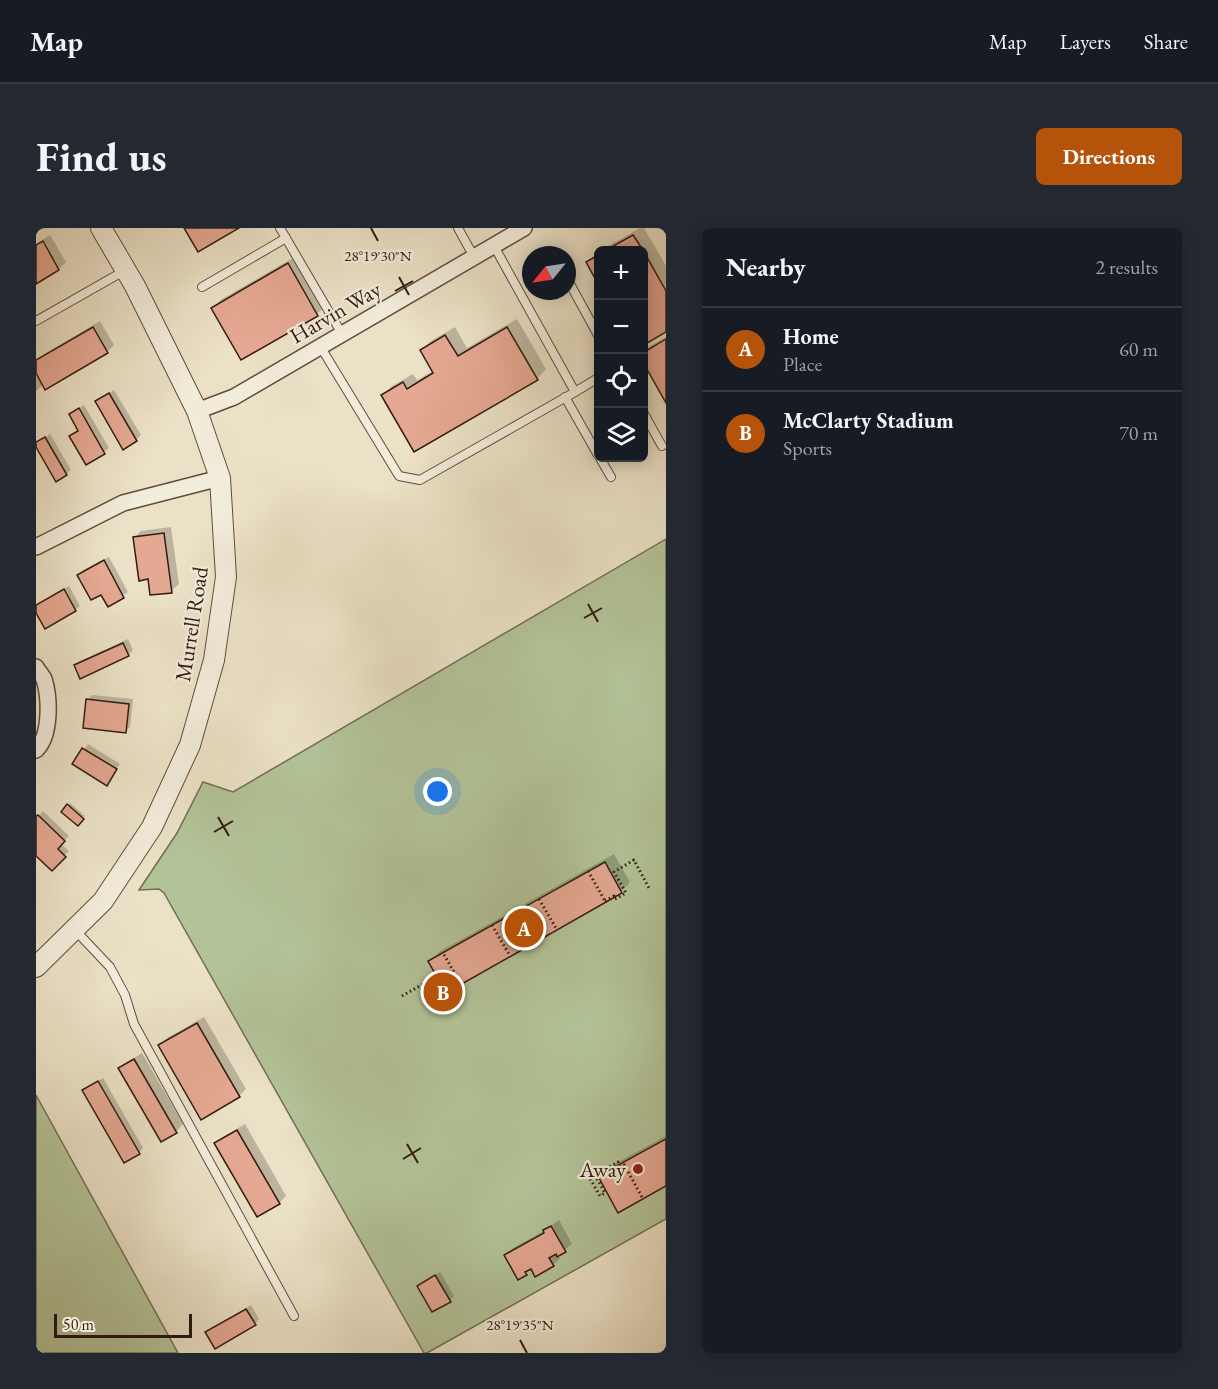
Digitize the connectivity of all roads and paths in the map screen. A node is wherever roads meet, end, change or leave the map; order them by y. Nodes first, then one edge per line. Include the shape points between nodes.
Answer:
1 (101, 228) edge
2 (280, 228) edge
3 (458, 228) edge
4 (524, 228) edge
5 (286, 238) junction
6 (494, 246) junction
7 (474, 257) junction
8 (125, 270) junction
9 (202, 287) dead end
10 (576, 295) edge
11 (36, 321) edge
12 (594, 328) edge
13 (342, 334) junction
14 (320, 346) junction
15 (594, 380) edge
16 (575, 392) junction
17 (565, 397) junction
18 (196, 411) junction
19 (648, 421) edge
20 (662, 446) dead end
21 (594, 447) edge
22 (602, 462) edge
23 (611, 477) dead end
24 (220, 478) junction
25 (36, 547) edge
26 (36, 667) edge
27 (36, 750) edge
28 (588, 871) dead end
29 (649, 888) dead end
30 (539, 899) dead end
31 (516, 912) dead end
32 (492, 925) dead end
33 (75, 929) junction
34 (557, 930) dead end
35 (534, 943) dead end
36 (443, 953) dead end
37 (510, 957) dead end
38 (36, 967) edge
39 (402, 996) dead end
40 (588, 1175) dead end
41 (643, 1199) dead end
42 (294, 1316) dead end

1 - 8 street, Murrell Road
2 - 5 lane
3 - 7 lane
4 - 6 street, Harvin Way
5 - 9 lane
5 - 13 lane
6 - 7 street, Harvin Way
6 - 16 lane
7 - 13 street, Harvin Way
8 - 11 lane
8 - 18 street, Murrell Road
10 - 12 lane
13 - 14 street, Harvin Way
14 - 17 lane via 399,476 420,480
14 - 18 street, Harvin Way via 234,397
15 - 16 lane
16 - 17 lane
17 - 21 lane
18 - 24 street, Murrell Road
19 - 20 lane
22 - 23 lane
24 - 25 street via 123,503
24 - 33 street, Murrell Road via 226,577 214,660 190,745 136,853 103,901
26 - 27 street via 44,680 49,716
28 - 29 path via 605,902 626,893 614,872 634,860
30 - 34 path
31 - 35 path
32 - 37 path
33 - 38 street, Murrell Road
33 - 42 lane via 110,967 134,1024
36 - 39 path via 462,986 442,998 432,979
40 - 41 path via 600,1196 605,1193 595,1175 618,1162 620,1166 624,1163

